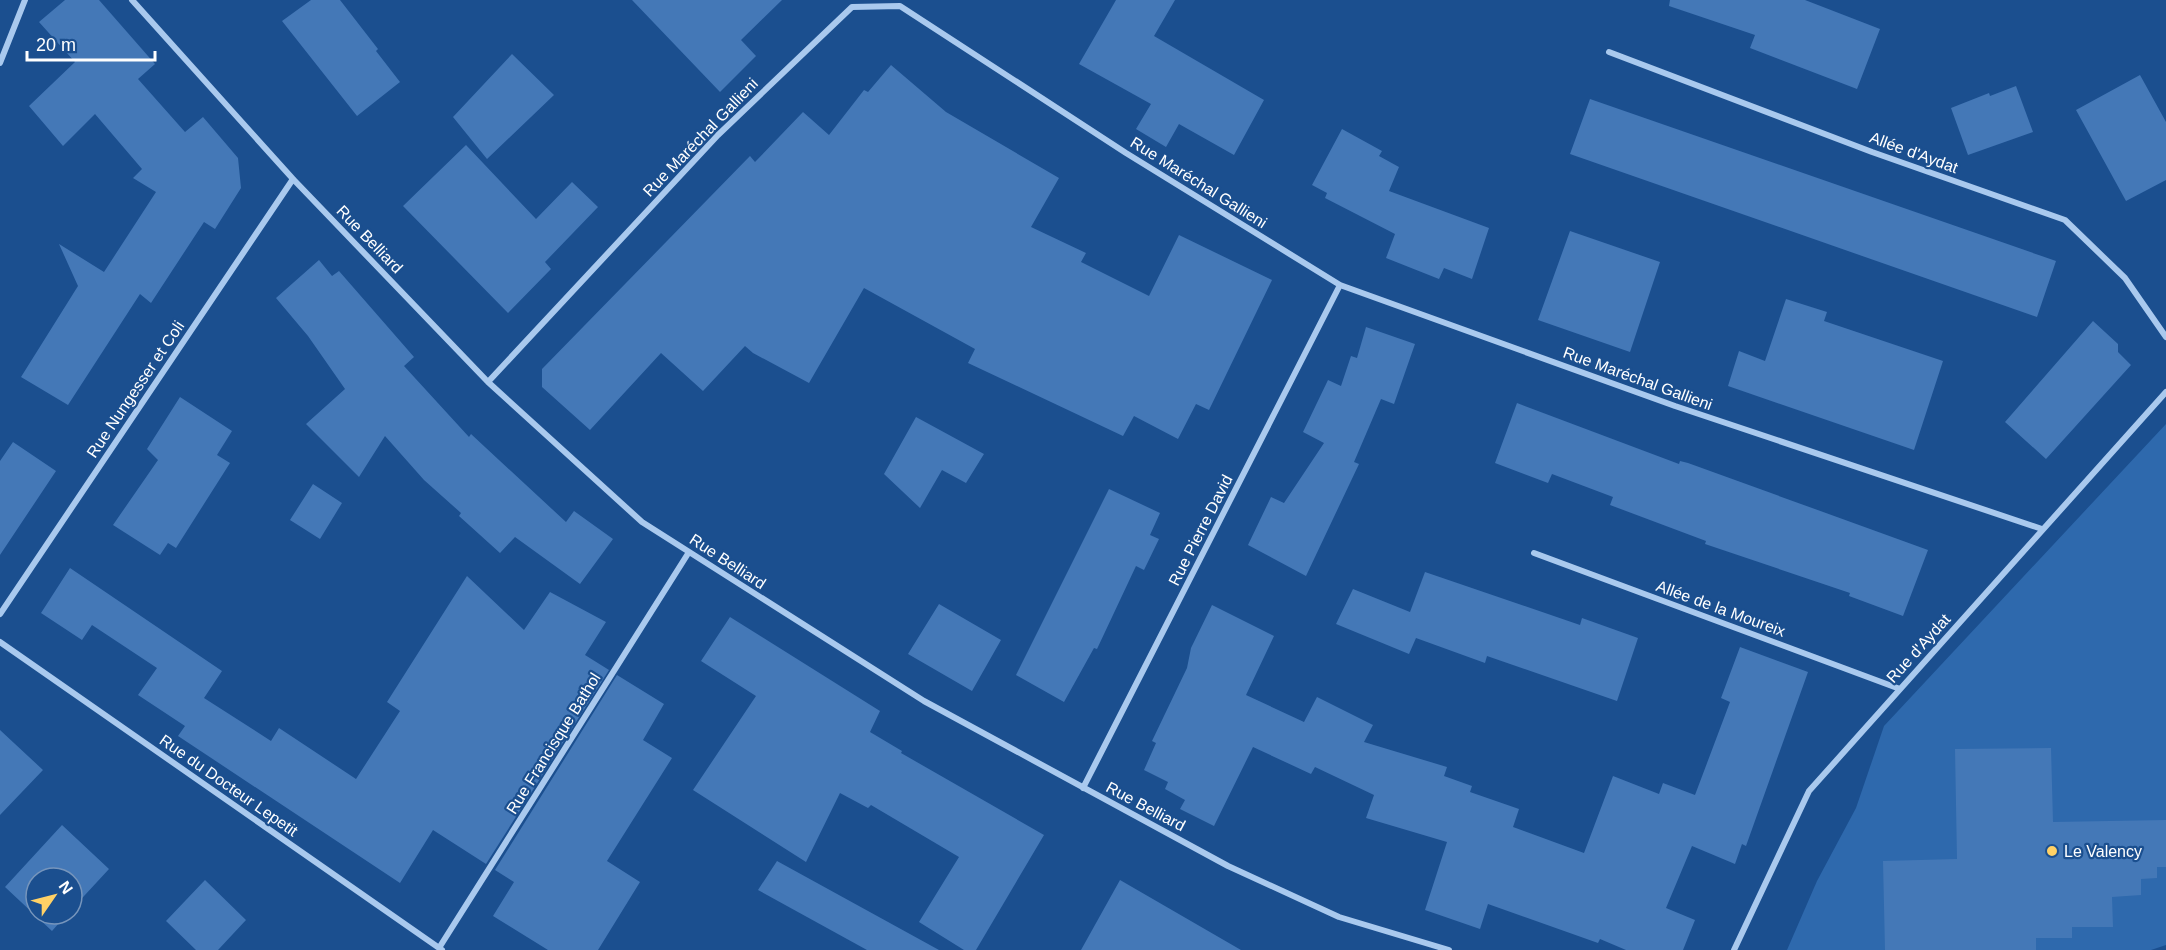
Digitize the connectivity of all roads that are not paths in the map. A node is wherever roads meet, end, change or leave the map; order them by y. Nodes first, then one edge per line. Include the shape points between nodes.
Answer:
1 (25, 0) edge
2 (132, 0) edge
3 (1609, 52) dead end
4 (0, 63) edge
5 (293, 179) junction
6 (1340, 285) junction
7 (2166, 337) edge
8 (488, 382) junction
9 (2166, 392) edge
10 (2042, 530) junction
11 (689, 552) junction
12 (1534, 553) dead end
13 (0, 614) edge
14 (0, 642) edge
15 (1900, 689) junction
16 (1083, 788) junction
17 (441, 949) edge
18 (1449, 950) edge
19 (1734, 950) edge

1 - 4 street
2 - 5 street, Rue Belliard
3 - 7 street, Allée d'Aydat via 2065,220 2125,278
5 - 8 street, Rue Belliard
5 - 13 street, Rue Nungesser et Coli
6 - 8 street, Rue Maréchal Gallieni via 1126,153 900,6 852,7 718,135
6 - 10 street, Rue Maréchal Gallieni via 1675,406
6 - 16 street, Rue Pierre David
8 - 11 street, Rue Belliard via 642,522
9 - 10 street, Rue d'Aydat
10 - 15 street, Rue d'Aydat
11 - 16 street, Rue Belliard via 924,701
11 - 17 street, Rue Francisque Bathol
12 - 15 street, Allée de la Moureix
14 - 17 street, Rue du Docteur Lepetit
15 - 19 street, Rue d'Aydat via 1809,791
16 - 18 street, Rue Belliard via 1228,866 1339,917

